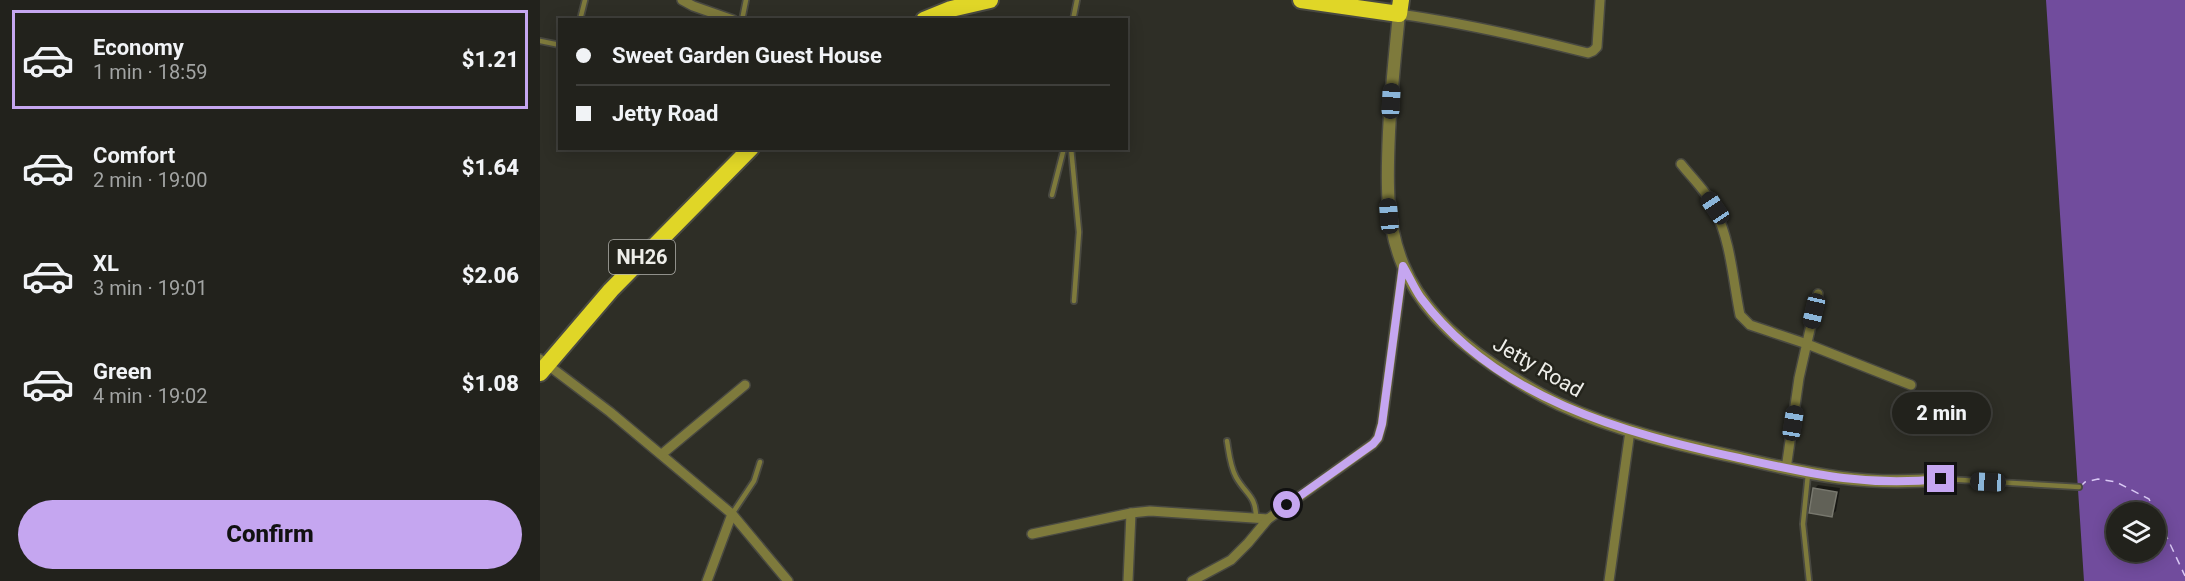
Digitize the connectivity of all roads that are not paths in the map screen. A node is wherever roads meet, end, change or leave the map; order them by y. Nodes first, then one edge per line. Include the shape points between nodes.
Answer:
1 (585, 0) edge
2 (682, 0) edge
3 (746, 0) edge
4 (990, 0) edge
5 (1077, 0) edge
6 (1300, 0) edge
7 (1600, 0) edge
8 (953, 5) edge
9 (1400, 7) edge
10 (580, 18) edge
11 (727, 18) edge
12 (742, 18) edge
13 (928, 18) edge
14 (1073, 18) edge
15 (540, 41) edge
16 (558, 45) edge
17 (749, 150) edge
18 (1064, 150) edge
19 (1071, 150) edge
20 (1681, 164) dead end
21 (1052, 195) dead end
22 (1403, 266) junction
23 (1818, 294) dead end
24 (1074, 301) dead end
25 (1807, 344) junction
26 (543, 366) edge
27 (1911, 385) dead end
28 (745, 386) dead end
29 (1630, 431) junction
30 (1227, 441) dead end
31 (662, 454) junction
32 (760, 462) dead end
33 (1786, 469) junction
34 (1808, 474) junction
35 (1941, 479) joint
36 (2079, 487) dead end
37 (1131, 513) junction
38 (732, 514) junction
39 (1256, 518) junction
40 (1268, 519) junction
41 (1032, 534) dead end
42 (707, 581) edge
43 (788, 581) edge
44 (1128, 581) edge
45 (1192, 581) edge
46 (1608, 581) edge
47 (1809, 581) edge

1 - 10 lane
2 - 11 street
3 - 12 lane
4 - 8 highway
5 - 14 lane
6 - 9 highway
7 - 9 street via 1598,47 1588,53 1438,20
8 - 13 highway
9 - 22 street, Jetty Road via 1387,183 1389,216
15 - 16 lane
17 - 26 highway, NH26 via 632,267
18 - 21 lane
19 - 24 lane via 1079,232
20 - 25 street via 1715,208 1740,315 1750,325
22 - 29 street, Jetty Road via 1444,326 1475,353 1538,393
22 - 40 street via 1378,438
23 - 25 street
25 - 27 street
25 - 33 street
26 - 31 street
28 - 31 street
29 - 33 street, Jetty Road
29 - 46 street
30 - 39 lane via 1231,467 1253,497
31 - 38 street
32 - 38 lane via 754,481
33 - 34 street, Jetty Road
34 - 35 street, Jetty Road via 1887,483
34 - 47 lane via 1803,524
35 - 36 lane
37 - 39 street
37 - 41 street
37 - 44 street
38 - 42 street
38 - 43 street
39 - 40 street
40 - 45 street via 1231,560

